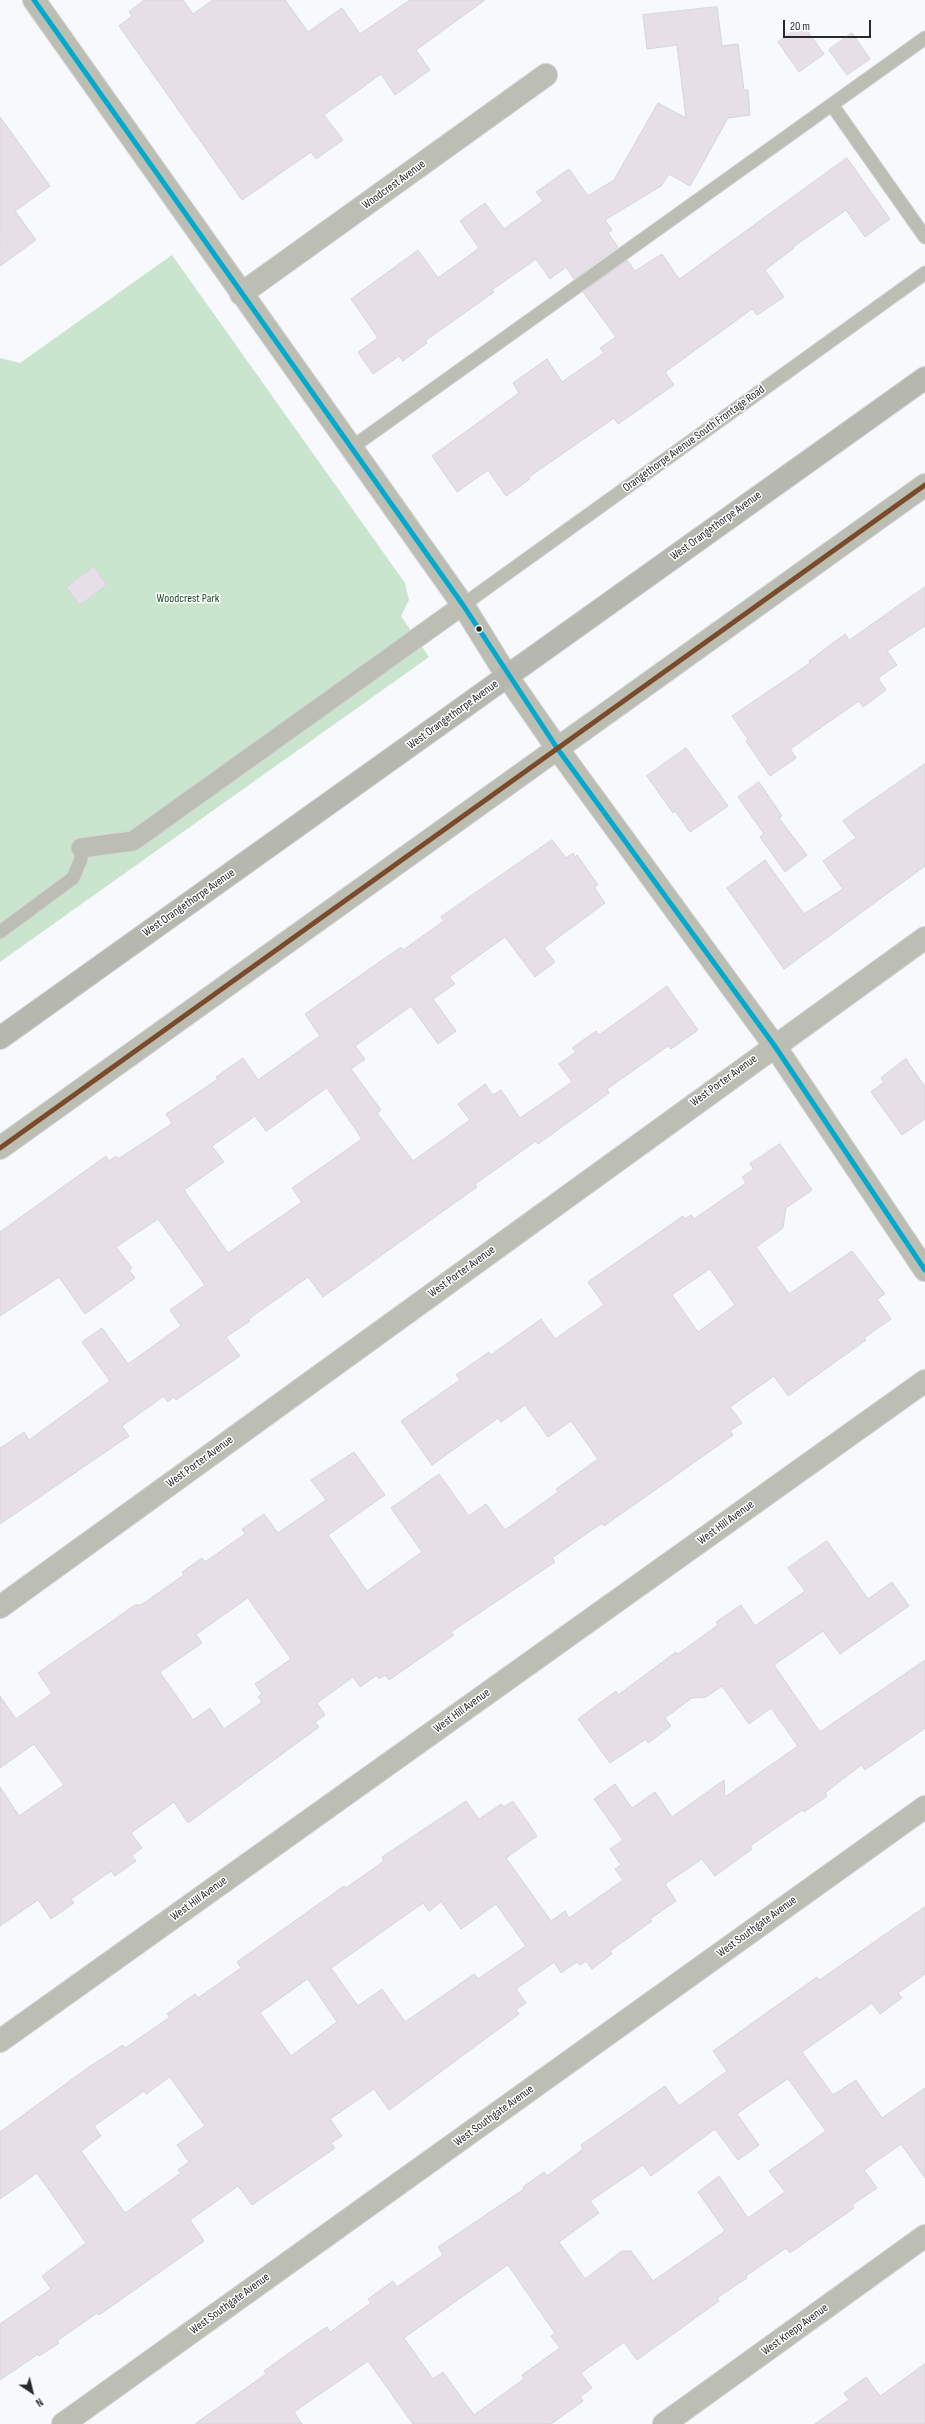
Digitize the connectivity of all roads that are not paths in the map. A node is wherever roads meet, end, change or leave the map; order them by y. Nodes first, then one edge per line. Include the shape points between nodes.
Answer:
1 (39, 2) edge
2 (925, 38) edge
3 (546, 75) dead end
4 (832, 105) junction
5 (925, 236) edge
6 (925, 273) edge
7 (241, 294) junction
8 (925, 378) edge
9 (351, 448) junction
10 (925, 485) edge
11 (463, 605) junction
12 (507, 676) junction
13 (557, 748) junction
14 (81, 848) joint
15 (0, 932) edge
16 (925, 938) edge
17 (0, 1038) edge
18 (774, 1045) junction
19 (0, 1148) edge
20 (925, 1270) edge
21 (925, 1381) edge
22 (0, 1607) edge
23 (925, 1807) edge
24 (0, 2041) edge
25 (925, 2236) edge
26 (63, 2424) edge
27 (664, 2424) edge

1 - 7 street
2 - 4 lane
3 - 7 street, Woodcrest Avenue
4 - 5 lane
4 - 9 lane
6 - 11 lane, Orangethorpe Avenue South Frontage Road
7 - 9 street
8 - 12 main road, West Orangethorpe Avenue
9 - 11 street
10 - 13 street
11 - 12 street
11 - 14 street via 133,841
12 - 13 street
12 - 17 main road, West Orangethorpe Avenue
13 - 18 street
13 - 19 street
14 - 15 lane via 81,859 73,878
16 - 18 street, West Porter Avenue
18 - 20 street
18 - 22 street, West Porter Avenue
21 - 24 street, West Hill Avenue
23 - 26 street, West Southgate Avenue
25 - 27 street, West Knepp Avenue

